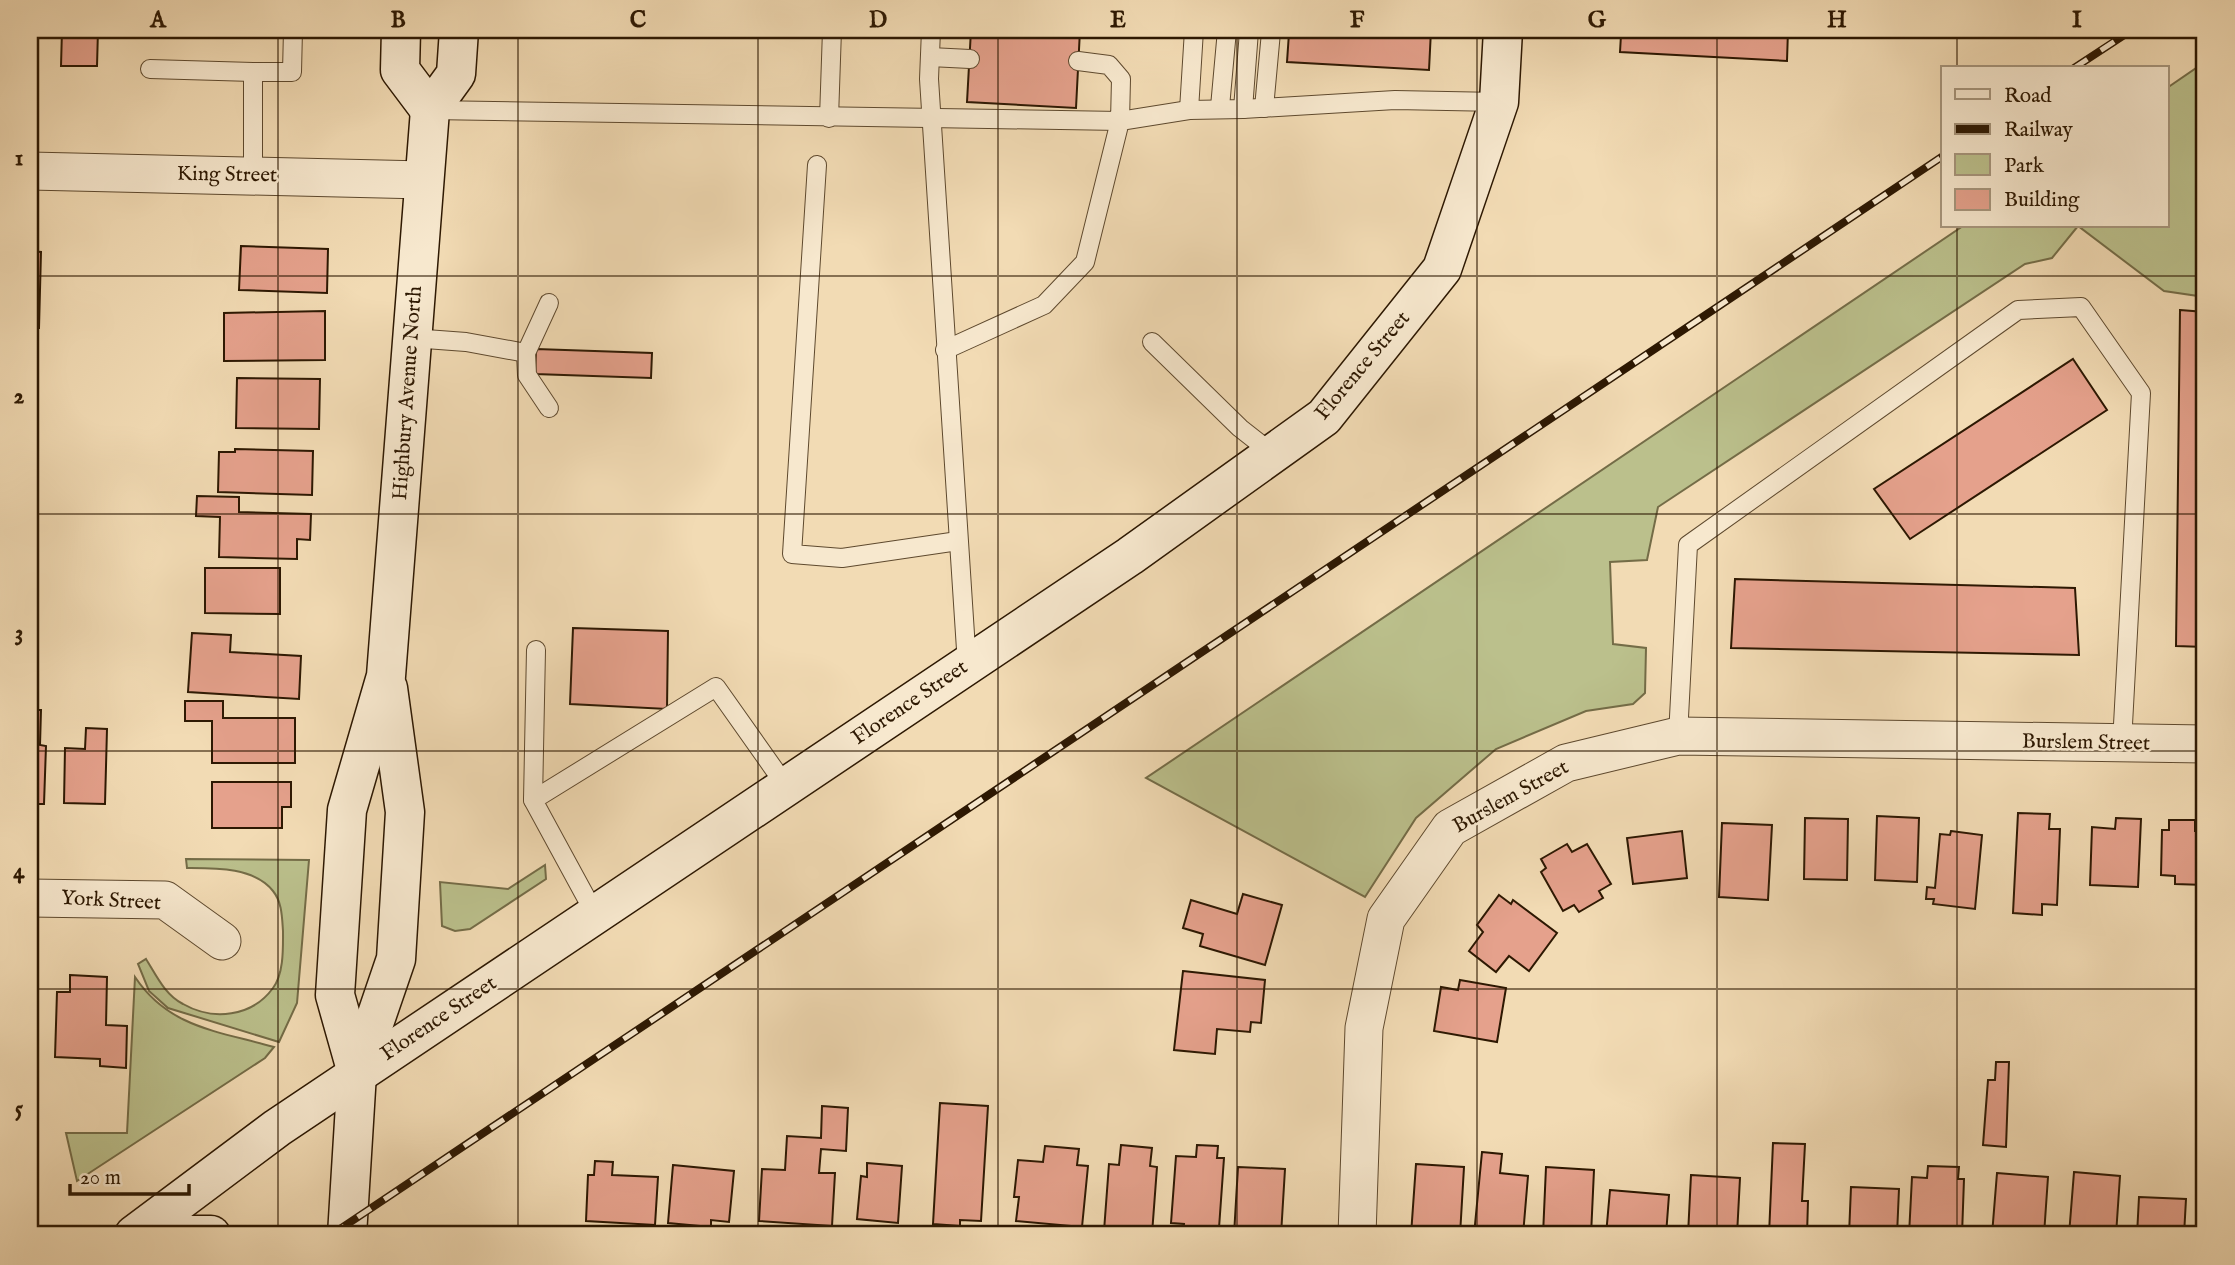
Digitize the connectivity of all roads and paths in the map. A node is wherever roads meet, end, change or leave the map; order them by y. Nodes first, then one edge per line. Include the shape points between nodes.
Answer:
1 (293, 30) edge
2 (401, 30) edge
3 (459, 30) edge
4 (832, 30) edge
5 (931, 30) edge
6 (1194, 30) edge
7 (1227, 30) edge
8 (1503, 30) edge
9 (1249, 31) edge
10 (1271, 32) dead end
11 (930, 57) junction
12 (970, 59) dead end
13 (1078, 61) dead end
14 (150, 69) dead end
15 (253, 72) junction
16 (1499, 102) junction
17 (1220, 107) junction
18 (1264, 108) junction
19 (1243, 109) junction
20 (430, 110) junction
21 (1189, 110) junction
22 (829, 118) junction
23 (932, 119) junction
24 (1120, 121) junction
25 (817, 165) dead end
26 (30, 171) edge
27 (253, 176) junction
28 (424, 180) junction
29 (549, 303) dead end
30 (412, 338) junction
31 (1152, 341) dead end
32 (946, 350) junction
33 (526, 353) junction
34 (549, 408) dead end
35 (1273, 454) junction
36 (957, 541) junction
37 (536, 650) dead end
38 (967, 666) junction
39 (386, 676) junction
40 (1678, 736) junction
41 (2122, 743) junction
42 (2205, 744) edge
43 (786, 786) junction
44 (533, 800) junction
45 (30, 898) edge
46 (595, 914) junction
47 (222, 941) dead end
48 (357, 1073) junction
49 (134, 1235) edge
50 (163, 1235) edge
51 (211, 1235) edge
52 (347, 1235) edge
53 (1357, 1235) edge

1 - 15 lane via 292,72
2 - 20 main road via 400,70
3 - 20 main road via 456,74
4 - 22 lane
5 - 11 lane
6 - 21 lane
7 - 17 lane
8 - 16 main road, Florence Street
9 - 19 lane
10 - 18 lane
11 - 12 lane
11 - 23 lane
13 - 24 lane via 1109,65 1121,79
14 - 15 lane
15 - 27 lane
16 - 18 lane via 1395,100
16 - 35 main road, Florence Street via 1442,269 1324,417
17 - 19 lane
17 - 21 lane
18 - 19 lane
20 - 22 lane
20 - 28 main road, Highbury Avenue North
21 - 24 lane
22 - 23 lane
23 - 24 lane
23 - 32 lane
24 - 32 lane via 1085,262 1044,305
25 - 36 lane via 792,554 842,558
26 - 27 street, King Street
27 - 28 street, King Street
28 - 30 main road, Highbury Avenue North
29 - 33 lane
30 - 33 lane
30 - 39 main road, Highbury Avenue North
31 - 35 lane via 1240,428
32 - 36 lane
33 - 34 lane via 527,375
35 - 38 main road, Florence Street
36 - 38 lane
37 - 44 lane
38 - 43 main road, Florence Street
39 - 48 main road, Highbury Avenue North via 405,812 396,959
39 - 48 main road, Highbury Avenue North via 347,810 335,995
40 - 41 street, Burslem Street
40 - 41 lane via 1688,545 2018,310 2081,307 2141,393
40 - 53 street, Burslem Street via 1566,763 1450,828 1386,919 1364,1028
41 - 42 street, Burslem Street
43 - 44 lane via 716,687
43 - 46 main road, Florence Street
44 - 46 lane
45 - 47 street, York Street via 165,900
46 - 48 main road, Florence Street
48 - 49 main road, Florence Street
48 - 52 main road, Highbury Avenue North
50 - 51 main road

